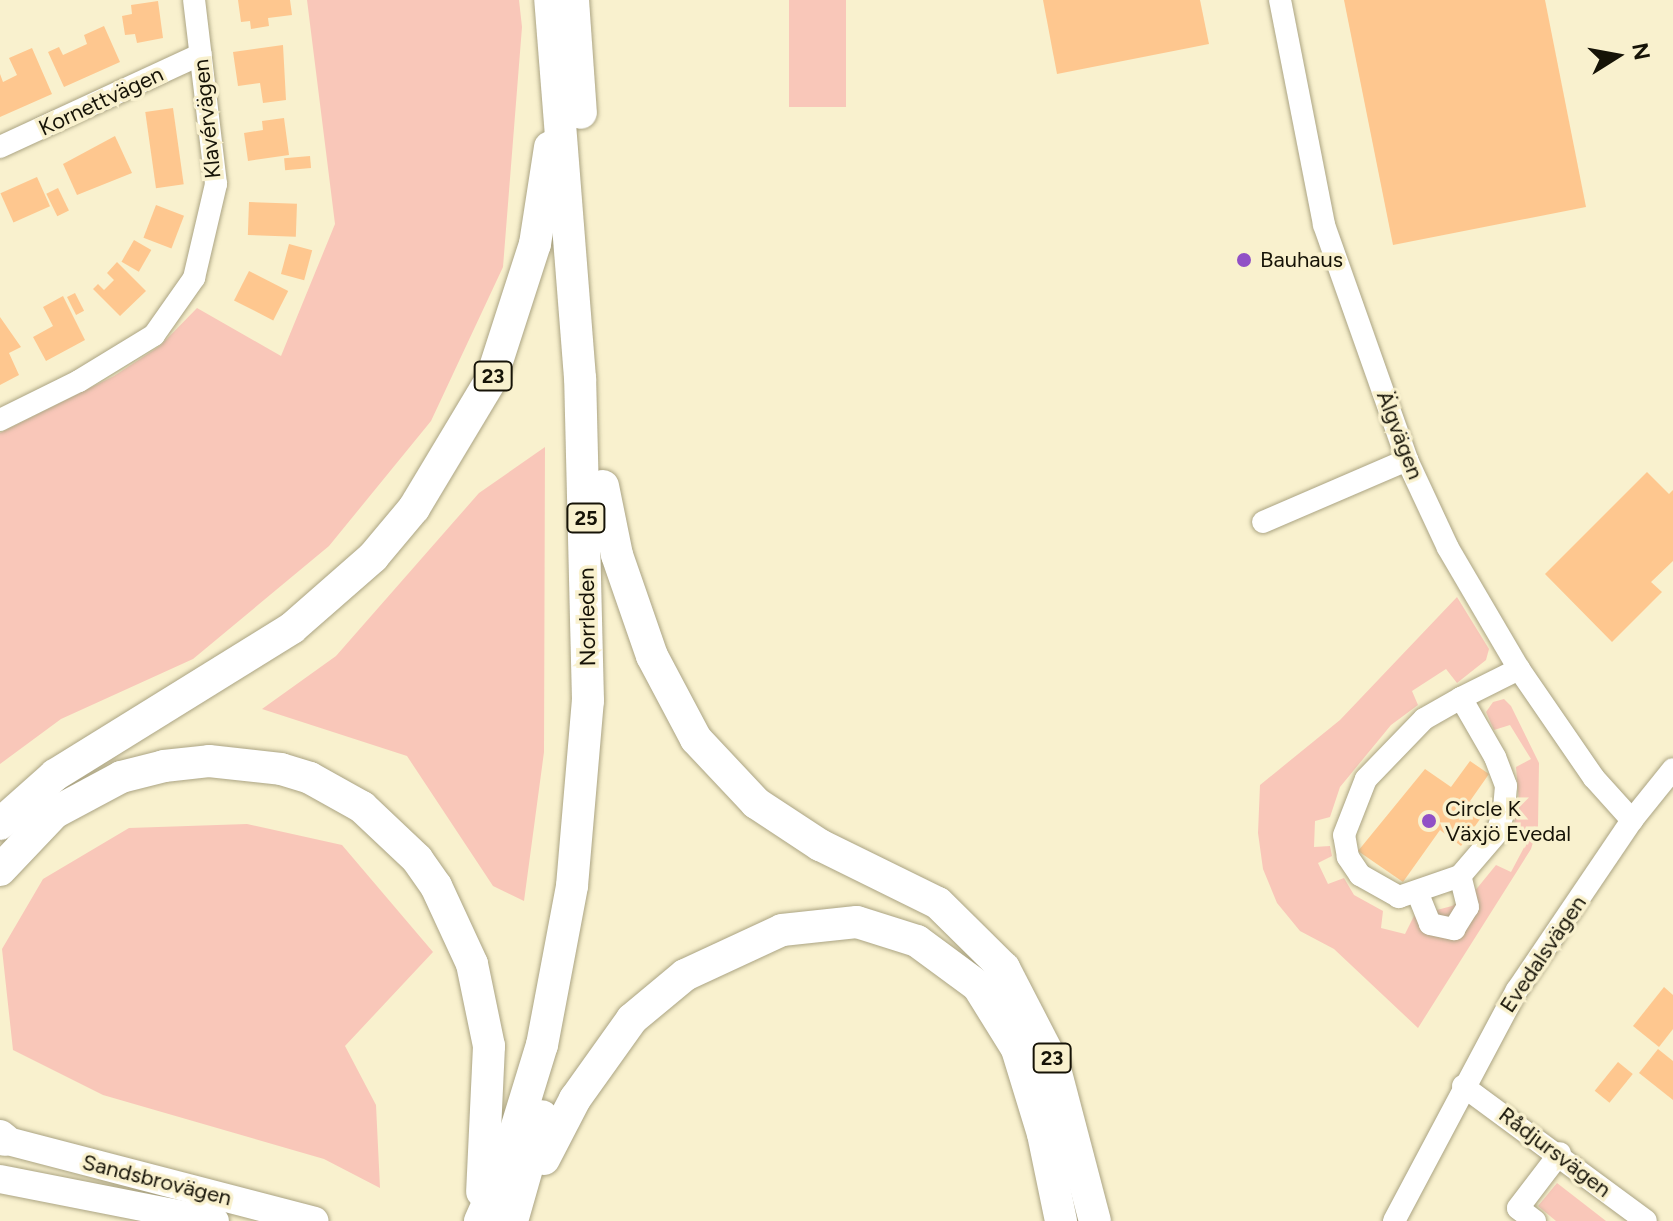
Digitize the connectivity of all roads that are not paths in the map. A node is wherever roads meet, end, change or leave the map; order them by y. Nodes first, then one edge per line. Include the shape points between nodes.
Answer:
1 (194, 0) edge
2 (550, 0) edge
3 (573, 0) edge
4 (1280, 0) edge
5 (201, 54) junction
6 (555, 60) junction
7 (0, 147) edge
8 (0, 420) edge
9 (1407, 460) junction
10 (603, 486) junction
11 (1263, 522) dead end
12 (1519, 669) junction
13 (1461, 698) junction
14 (1673, 769) edge
15 (1632, 820) junction
16 (0, 824) edge
17 (0, 870) edge
18 (1460, 876) junction
19 (1418, 894) junction
20 (1463, 1086) junction
21 (2, 1138) edge
22 (1429, 1149) junction
23 (1560, 1153) junction
24 (0, 1179) edge
25 (513, 1218) edge
26 (215, 1221) edge
27 (315, 1221) edge
28 (480, 1221) edge
29 (1061, 1221) edge
30 (1095, 1221) edge
31 (1382, 1221) edge
32 (1394, 1221) edge
33 (1535, 1221) edge
34 (1646, 1221) edge

1 - 5 street, Klavérvägen
2 - 6 highway, Norrleden / 23
3 - 10 highway, Norrleden / 23
4 - 9 street, Älgvägen via 1324,225
5 - 7 street, Kornettvägen
5 - 8 street, Klavérvägen via 216,184 194,278 154,335 79,381
6 - 16 highway, 23 via 549,161 518,309 491,380 414,508 373,557 292,628 55,775
6 - 28 highway, Norrleden / 25 via 580,378 588,617 585,745 572,886 542,1045 505,1165
9 - 11 street
9 - 12 street, Älgvägen via 1448,548
10 - 25 highway, Norrleden / 25 via 604,702 591,889 559,1051
10 - 30 highway, 23 via 617,555 652,656 696,739 756,803 820,845 938,903 1004,968 1040,1029 1054,1065
12 - 13 street
12 - 15 street, Älgvägen via 1594,778
13 - 18 street via 1506,786 1497,833
13 - 19 street via 1424,719 1378,763 1353,806 1344,835 1360,875 1399,897
14 - 15 street, Evedalsvägen
15 - 20 street, Evedalsvägen via 1517,990
17 - 28 highway via 54,813 121,777 164,766 209,761 281,769 310,778 362,807 417,859 436,886 463,937 484,1002 488,1122
18 - 19 street
18 - 19 street via 1468,907 1454,929 1430,924
20 - 22 street, Evedalsvägen
20 - 23 street, Rådjursvägen
21 - 27 main road, Sandsbrovägen
22 - 31 street, Evedalsvägen
22 - 32 street, Evedalsvägen
23 - 33 street via 1518,1208
23 - 34 street, Rådjursvägen
24 - 26 main road, Sandsbrovägen
25 - 29 highway via 575,1099 632,1019 658,996 685,975 750,941 816,924 857,922 917,941 946,958 985,995 1017,1049

